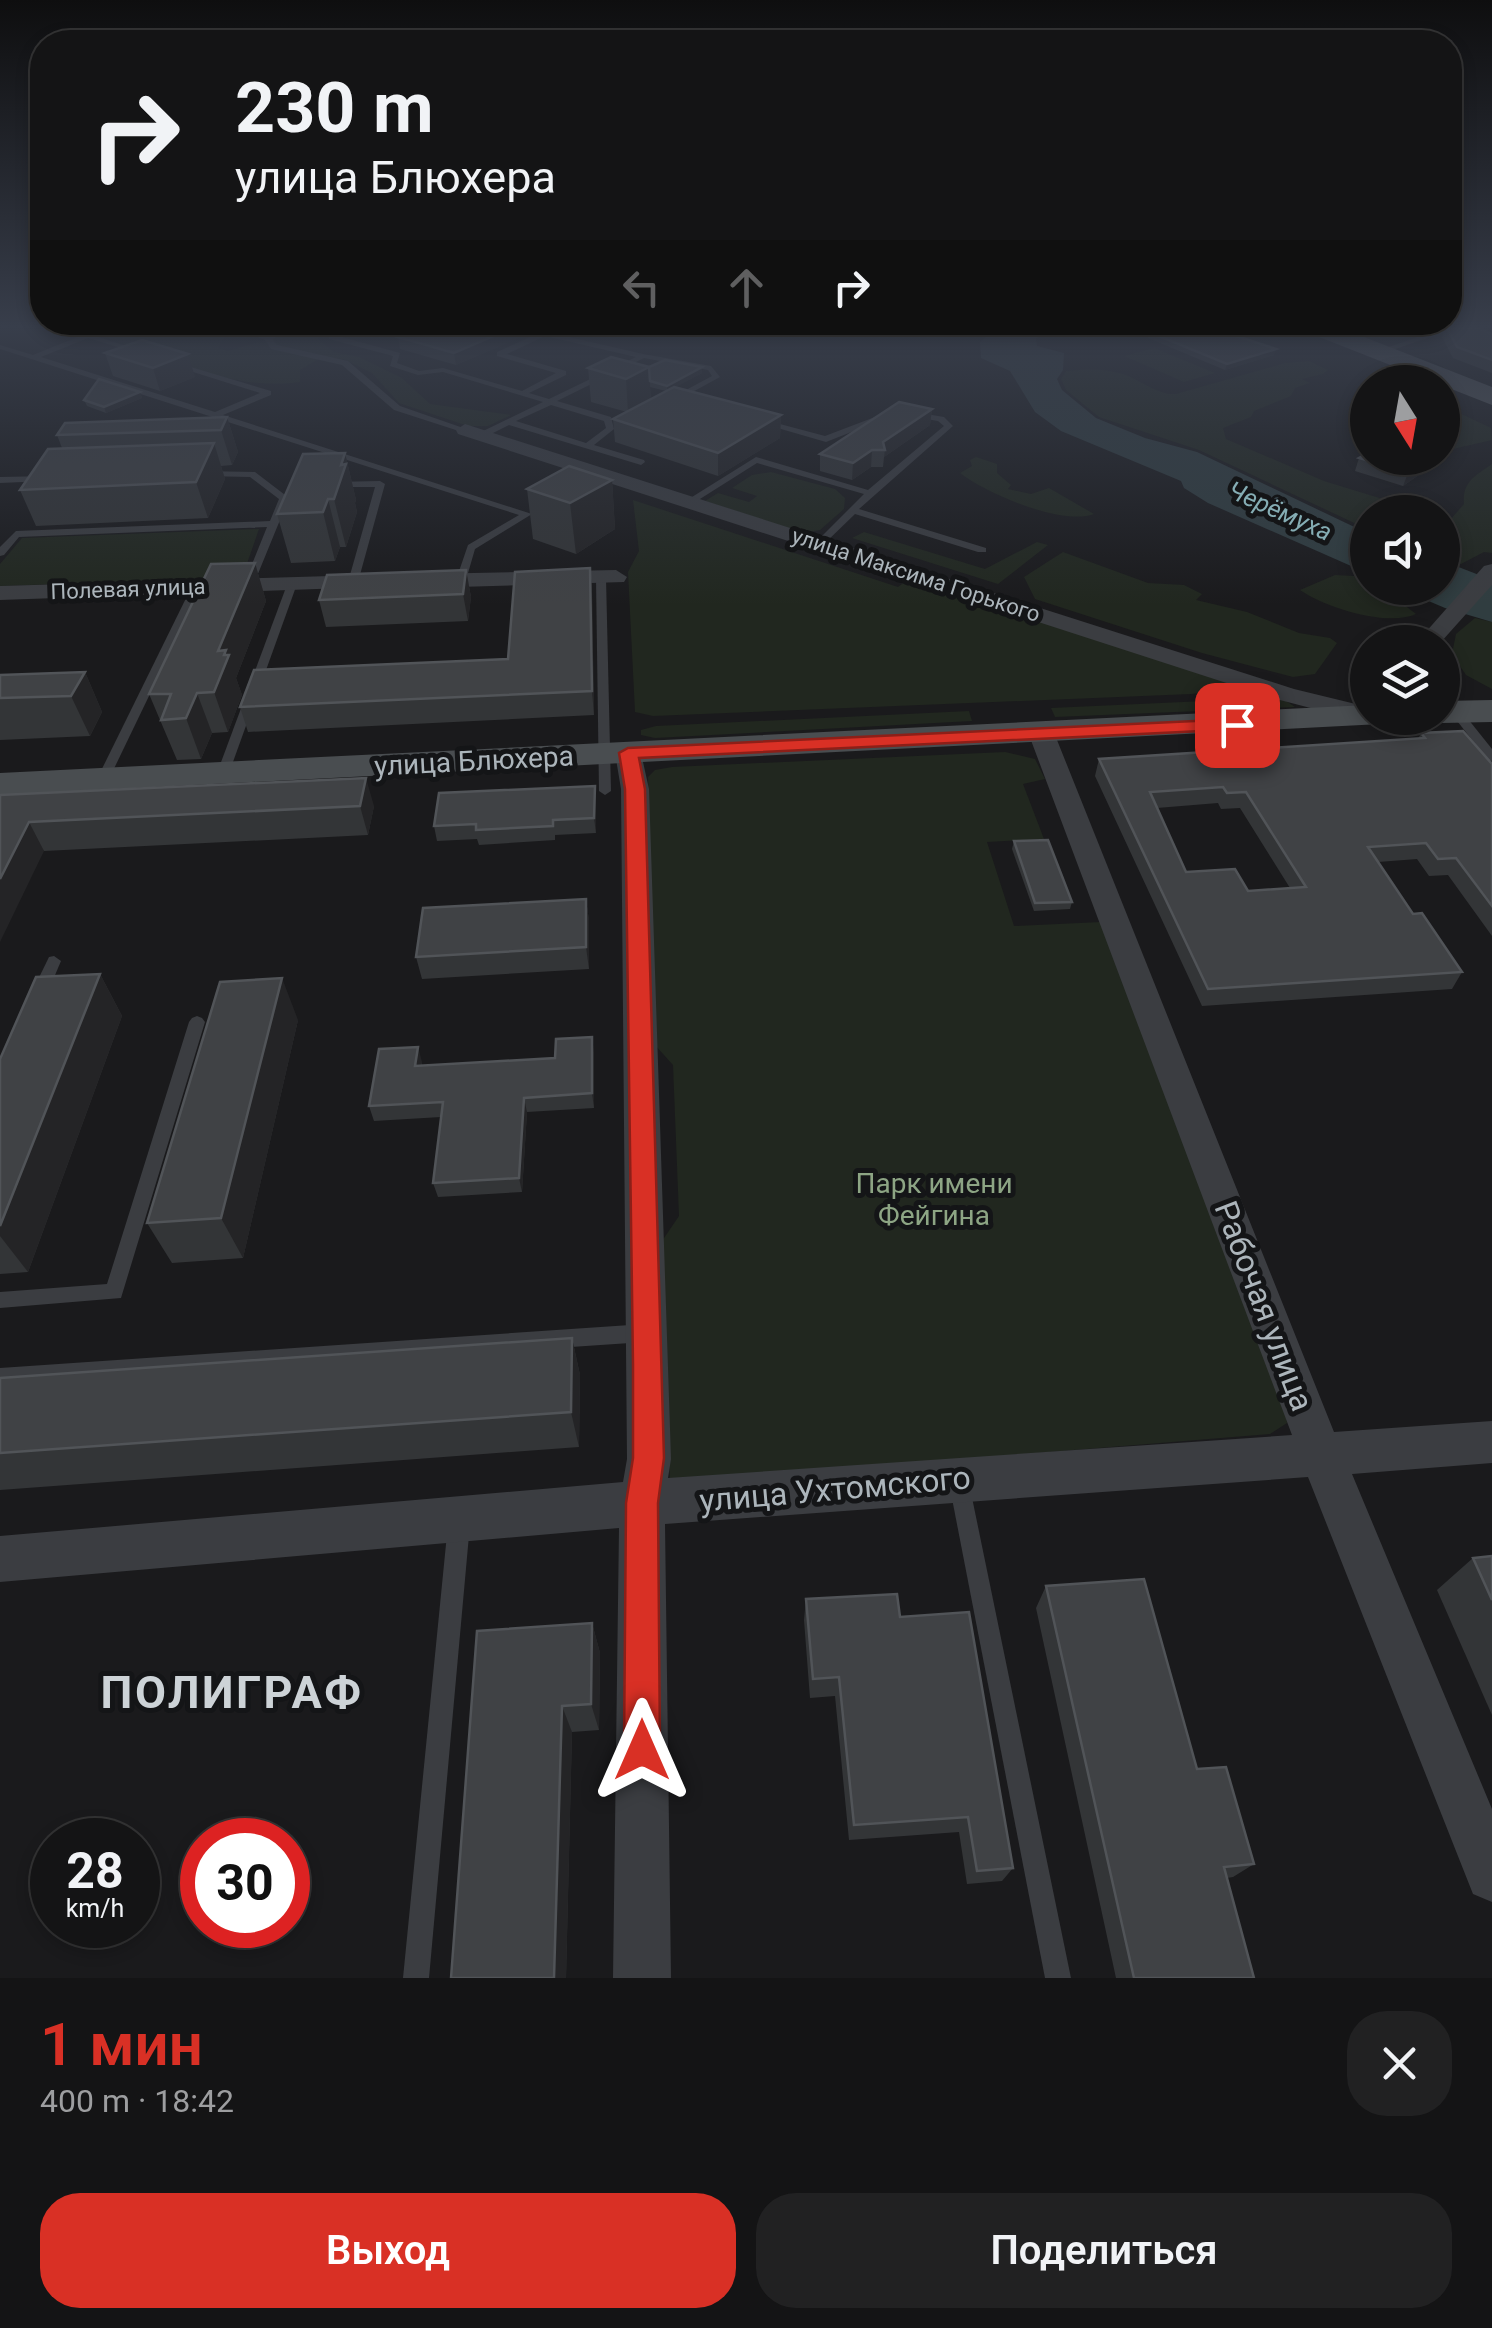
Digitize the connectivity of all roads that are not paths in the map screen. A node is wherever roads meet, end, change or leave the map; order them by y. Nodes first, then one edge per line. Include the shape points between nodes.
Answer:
1 (232, 420) edge
2 (434, 420) edge
3 (512, 420) edge
4 (607, 420) edge
5 (756, 420) edge
6 (873, 420) edge
7 (939, 420) edge
8 (509, 422) junction
9 (473, 433) junction
10 (587, 446) junction
11 (641, 462) dead end
12 (194, 473) edge
13 (58, 478) edge
14 (0, 480) edge
15 (325, 486) edge
16 (269, 487) junction
17 (288, 487) edge
18 (870, 493) junction
19 (689, 502) junction
20 (852, 510) junction
21 (274, 524) junction
22 (819, 544) junction
23 (982, 550) dead end
24 (0, 553) edge
25 (1492, 571) edge
26 (608, 577) joint
27 (461, 580) junction
28 (352, 582) junction
29 (249, 584) junction
30 (292, 584) junction
31 (196, 586) junction
32 (0, 593) edge
33 (1445, 625) edge
34 (1350, 710) edge
35 (1492, 711) edge
36 (1460, 712) edge
37 (1350, 716) edge
38 (1460, 724) edge
39 (1042, 735) junction
40 (1492, 757) edge
41 (613, 766) junction
42 (224, 774) junction
43 (103, 780) junction
44 (0, 784) edge
45 (54, 961) dead end
46 (30, 1014) edge
47 (197, 1022) dead end
48 (0, 1300) edge
49 (647, 1333) junction
50 (0, 1376) edge
51 (1492, 1442) edge
52 (1321, 1451) junction
53 (958, 1479) junction
54 (642, 1503) junction
55 (459, 1519) junction
56 (0, 1559) edge
57 (1492, 1874) edge
58 (416, 1978) edge
59 (642, 1978) edge
60 (1058, 1978) edge

1 - 27 lane via 527,514 471,547
2 - 9 lane
3 - 8 lane
4 - 10 lane via 607,433
5 - 6 lane via 826,439
7 - 18 lane via 947,429
8 - 9 lane
8 - 10 lane
9 - 19 street, улица Максима Горького
10 - 11 lane
12 - 16 lane via 252,474
13 - 14 lane
15 - 28 lane via 380,484
16 - 17 lane
16 - 21 lane via 284,498
18 - 19 lane via 756,460
18 - 20 lane
19 - 22 street, улица Максима Горького
20 - 22 lane
20 - 23 lane
21 - 24 lane via 16,534
21 - 29 lane
22 - 34 street, улица Максима Горького
25 - 33 street
26 - 27 street, Полевая улица
26 - 41 lane
27 - 28 street, Полевая улица
28 - 30 street, Полевая улица
29 - 30 street, Полевая улица
29 - 31 street, Полевая улица
30 - 42 lane
31 - 32 street, Полевая улица
31 - 43 lane
35 - 36 street
37 - 39 street, улица Блюхера
38 - 40 lane
39 - 41 street, улица Блюхера
39 - 52 street, Рабочая улица
41 - 42 street, улица Блюхера
41 - 49 street via 635,789
42 - 43 street, улица Блюхера
43 - 44 street, улица Блюхера
45 - 46 lane
47 - 48 lane via 114,1292
49 - 50 lane
49 - 54 street
51 - 52 street, улица Ухтомского
52 - 53 street, улица Ухтомского
52 - 57 street, Рабочая улица
53 - 54 street, улица Ухтомского
53 - 60 lane
54 - 55 street, улица Ухтомского
54 - 59 street
55 - 56 street, улица Ухтомского
55 - 58 lane

